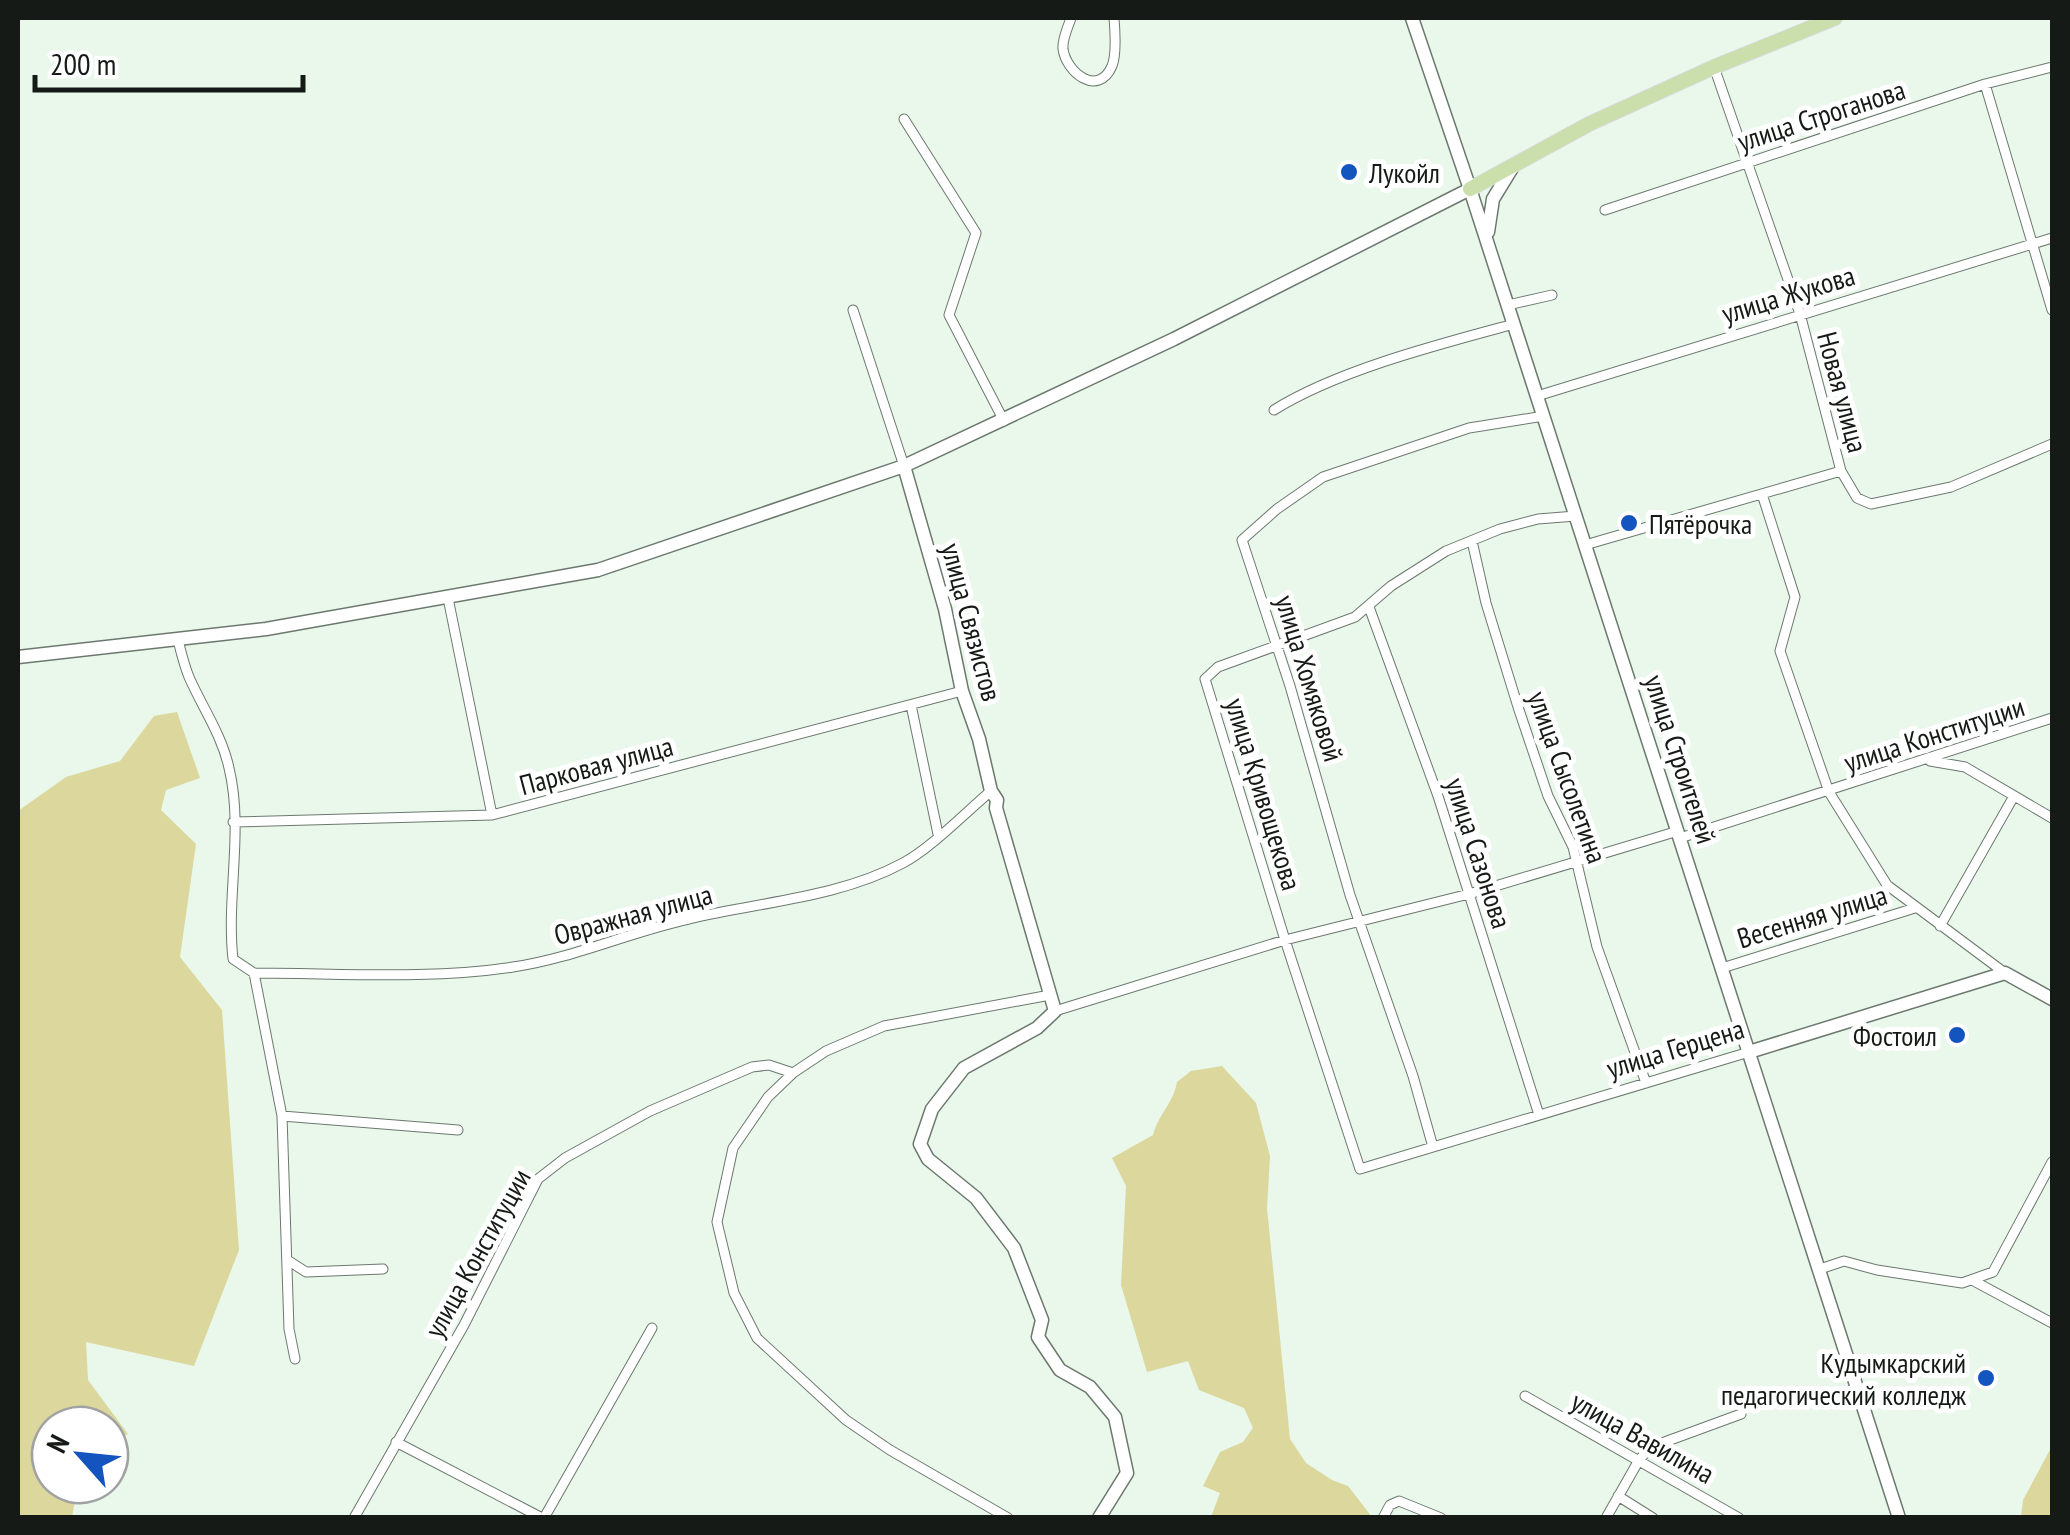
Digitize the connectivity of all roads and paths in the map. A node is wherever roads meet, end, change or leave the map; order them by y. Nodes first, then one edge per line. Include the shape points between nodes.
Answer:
1 (1071, 18) edge
2 (1114, 18) edge
3 (1412, 18) edge
4 (1835, 18) edge
5 (1714, 67) junction
6 (2052, 67) edge
7 (1985, 84) junction
8 (904, 119) dead end
9 (1747, 163) junction
10 (1516, 164) junction
11 (1470, 189) junction
12 (1605, 210) dead end
13 (2052, 238) edge
14 (2032, 243) junction
15 (1490, 250) junction
16 (1552, 295) dead end
17 (1508, 305) junction
18 (853, 310) dead end
19 (2052, 310) edge
20 (1800, 314) junction
21 (1514, 324) junction
22 (1537, 396) junction
23 (1274, 410) dead end
24 (1544, 416) junction
25 (1004, 421) junction
26 (2052, 444) edge
27 (904, 466) junction
28 (1841, 471) junction
29 (1762, 494) junction
30 (1576, 516) junction
31 (1472, 540) junction
32 (1585, 545) junction
33 (448, 598) junction
34 (1369, 606) junction
35 (178, 640) junction
36 (1278, 647) junction
37 (18, 658) edge
38 (962, 691) junction
39 (911, 704) junction
40 (2052, 718) edge
41 (1928, 760) junction
42 (991, 791) junction
43 (1829, 792) junction
44 (2014, 796) junction
45 (492, 815) junction
46 (2052, 818) edge
47 (233, 822) junction
48 (938, 834) junction
49 (1679, 835) junction
50 (1577, 861) junction
51 (1469, 894) junction
52 (1914, 908) junction
53 (1360, 924) junction
54 (1940, 926) junction
55 (1285, 940) junction
56 (1722, 968) junction
57 (254, 973) junction
58 (2005, 973) junction
59 (1050, 996) junction
60 (2052, 999) edge
61 (1055, 1011) junction
62 (1749, 1052) junction
63 (793, 1074) junction
64 (1646, 1083) junction
65 (1540, 1114) junction
66 (282, 1116) junction
67 (458, 1130) dead end
68 (1432, 1147) junction
69 (2052, 1162) edge
70 (289, 1261) junction
71 (383, 1269) dead end
72 (1820, 1269) junction
73 (1972, 1280) junction
74 (2052, 1322) edge
75 (652, 1328) dead end
76 (295, 1359) dead end
77 (1525, 1396) dead end
78 (1740, 1414) dead end
79 (396, 1442) junction
80 (1639, 1460) junction
81 (1618, 1496) junction
82 (354, 1518) edge
83 (543, 1518) edge
84 (1008, 1518) edge
85 (1099, 1518) edge
86 (1383, 1518) edge
87 (1441, 1518) edge
88 (1606, 1518) edge
89 (1654, 1518) edge
90 (1739, 1518) edge
91 (1900, 1518) edge

1 - 2 street via 1062,45 1068,63 1094,82 1113,65
3 - 11 main road, улица Строителей
4 - 5 main road
5 - 9 street, Новая улица
5 - 10 main road
6 - 7 street, улица Строганова
7 - 9 street, улица Строганова
7 - 14 street
8 - 25 street via 976,234 949,315
9 - 12 street, улица Строганова
9 - 20 street, Новая улица
10 - 11 main road
10 - 15 main road via 1493,198
11 - 15 main road, улица Строителей
11 - 25 main road
13 - 14 street, улица Жукова
14 - 19 street
14 - 20 street, улица Жукова
15 - 17 main road, улица Строителей
16 - 17 street
17 - 21 main road, улица Строителей
18 - 27 street
20 - 22 street, улица Жукова
20 - 28 street, Новая улица
21 - 22 main road, улица Строителей
21 - 23 street via 1326,384
22 - 24 main road, улица Строителей
24 - 30 main road, улица Строителей
24 - 36 street, улица Хомяковой via 1469,428 1389,453 1323,477 1277,509 1242,540
25 - 27 main road
26 - 28 street, Новая улица via 1950,487 1871,504 1857,498
27 - 33 main road via 598,570
27 - 38 main road, улица Связистов
28 - 29 street
29 - 32 street
29 - 43 street, улица Конституции via 1796,597 1780,651
30 - 31 street via 1538,519
30 - 32 main road, улица Строителей
31 - 34 street
31 - 50 street, улица Сысолетина via 1518,707
32 - 49 main road, улица Строителей
33 - 35 main road
33 - 45 street
34 - 36 street
34 - 51 street, улица Сазонова
35 - 37 main road
35 - 47 street via 229,766
36 - 53 street, улица Хомяковой
36 - 55 street, улица Кривощекова via 1218,667 1206,679
38 - 39 street, Парковая улица
38 - 42 main road, улица Связистов
39 - 45 street, Парковая улица
39 - 48 street
40 - 41 street, улица Конституции
41 - 43 street, улица Конституции
41 - 44 street via 1965,767
42 - 48 street, Овражная улица
42 - 59 main road, улица Связистов
43 - 49 street, улица Конституции
43 - 52 street via 1887,885
44 - 46 street
44 - 54 street
45 - 47 street, Парковая улица
47 - 57 street via 233,959
48 - 57 street, Овражная улица via 905,862 864,880 687,919 575,955 511,968 422,973
49 - 50 street, улица Конституции
49 - 56 main road, улица Строителей
50 - 51 street, улица Конституции
50 - 64 street, улица Сысолетина via 1597,947
51 - 53 street, улица Конституции
51 - 65 street, улица Сазонова
52 - 54 street
52 - 56 street, Весенняя улица
53 - 55 street, улица Конституции
53 - 68 street, улица Хомяковой
54 - 58 street
55 - 61 street, улица Конституции
55 - 68 street, улица Герцена via 1360,1168
56 - 62 main road, улица Строителей
57 - 66 street
58 - 60 main road
58 - 62 main road, улица Герцена
59 - 61 main road, улица Связистов
59 - 63 street via 884,1026
61 - 85 main road via 964,1068 932,1110 920,1144 928,1160 976,1198 1014,1248 1042,1320 1038,1336 1051,1358 1116,1417 1127,1473
62 - 64 street, улица Герцена
62 - 72 main road, улица Строителей
63 - 79 street, улица Конституции via 769,1065 708,1083 577,1151 538,1179
63 - 84 street via 732,1148 717,1222 734,1293 757,1338 846,1420
64 - 65 street, улица Герцена
65 - 68 street, улица Герцена
66 - 67 street
66 - 70 street
69 - 73 street via 1993,1272
70 - 71 street via 306,1272
70 - 76 street
72 - 73 street via 1844,1261
72 - 91 main road, улица Строителей
73 - 74 street
75 - 83 street
77 - 80 street, улица Вавилина
78 - 80 street via 1664,1440
79 - 82 street, улица Конституции
79 - 83 street
80 - 81 street
80 - 90 street, улица Вавилина
81 - 88 street
81 - 89 street
86 - 87 street via 1390,1504 1400,1502

